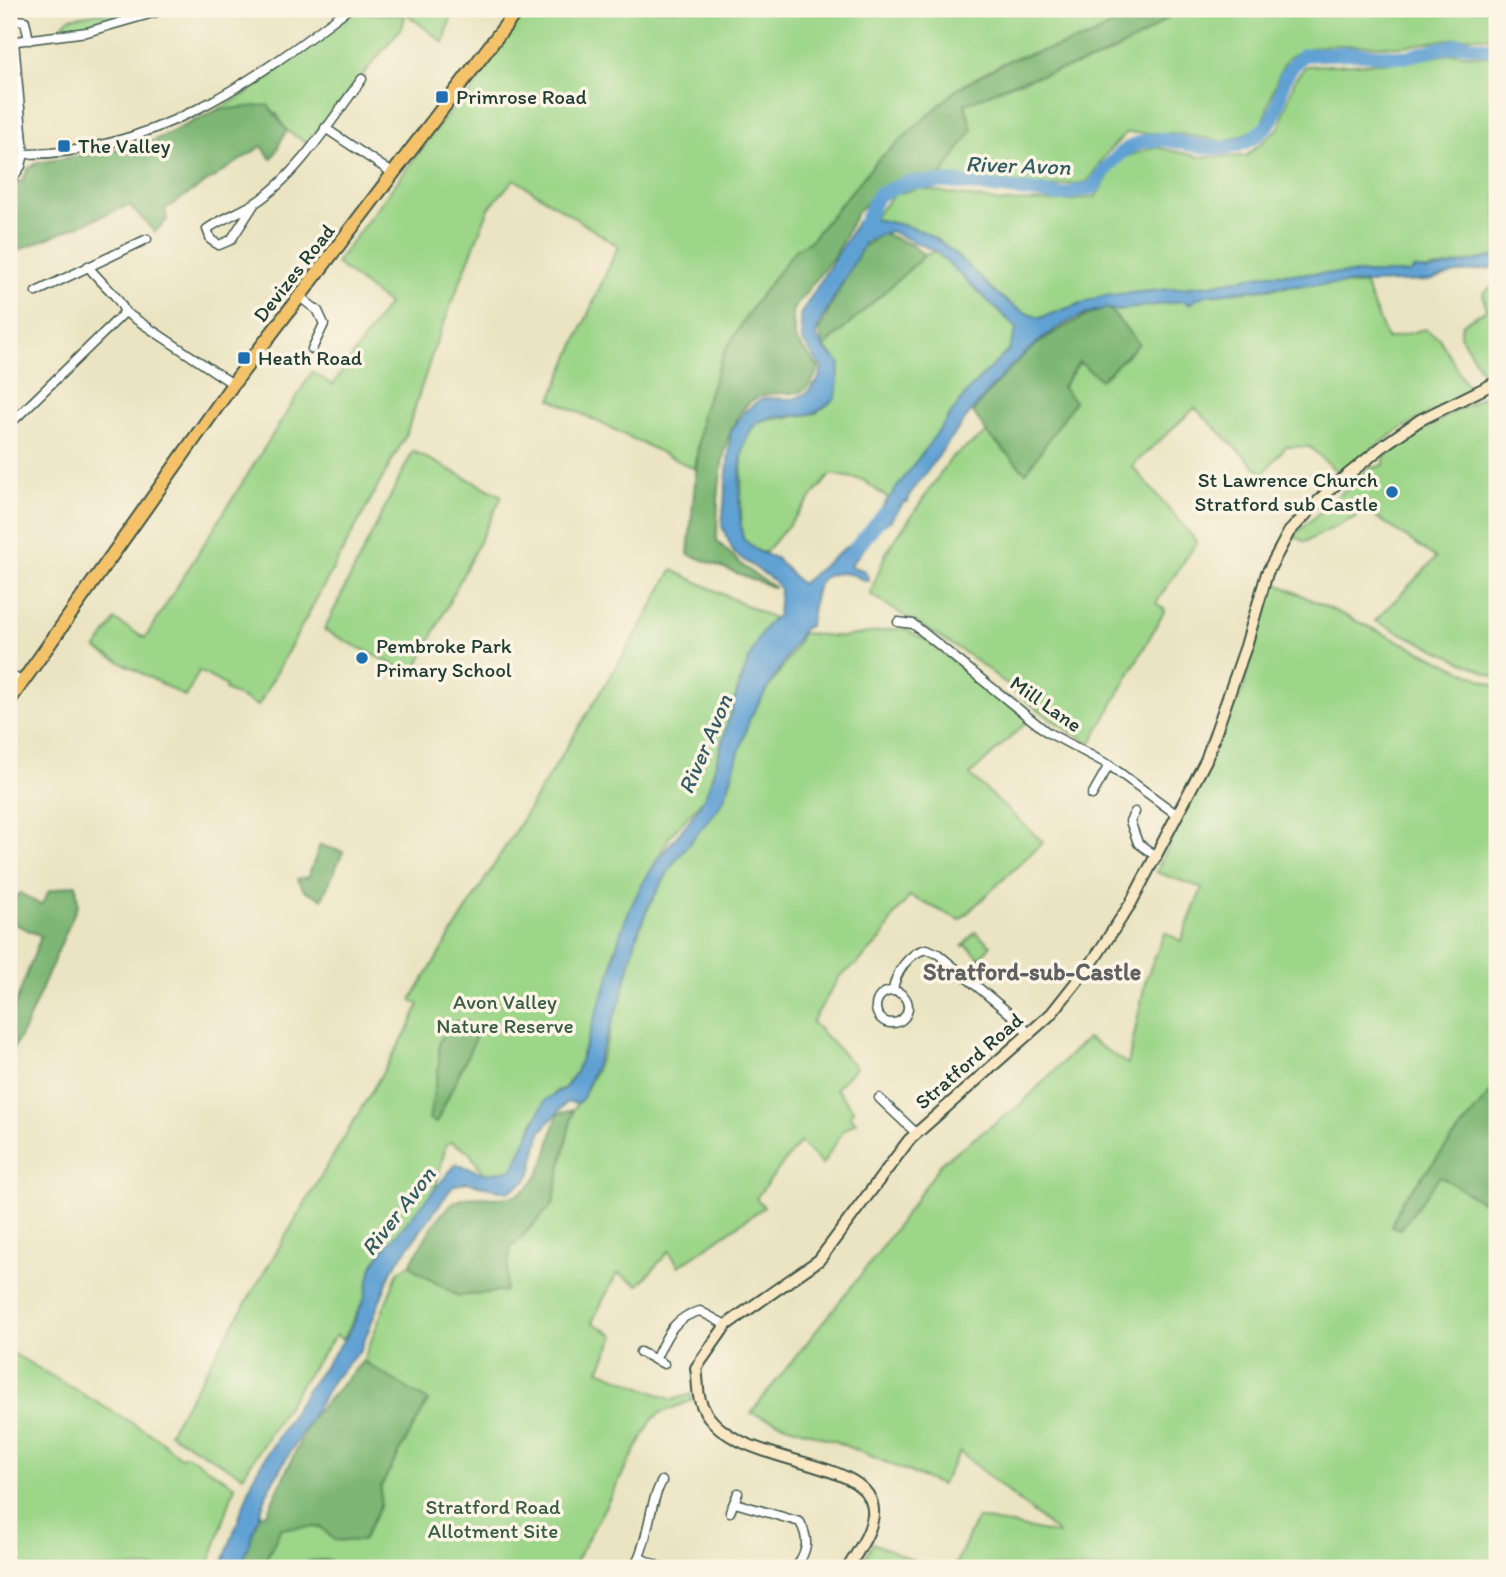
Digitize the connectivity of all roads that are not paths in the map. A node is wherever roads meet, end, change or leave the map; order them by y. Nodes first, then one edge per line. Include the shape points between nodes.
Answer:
1 (167, 9) edge
2 (348, 9) edge
3 (518, 9) edge
4 (9, 19) edge
5 (29, 40) junction
6 (11, 41) edge
7 (362, 79) dead end
8 (325, 128) junction
9 (22, 135) junction
10 (9, 136) edge
11 (23, 154) junction
12 (394, 174) junction
13 (9, 184) edge
14 (255, 203) junction
15 (147, 239) dead end
16 (88, 266) junction
17 (36, 292) dead end
18 (300, 297) junction
19 (125, 312) junction
20 (312, 349) dead end
21 (1497, 382) edge
22 (233, 384) junction
23 (9, 425) edge
24 (898, 622) dead end
25 (9, 674) edge
26 (22, 682) junction
27 (9, 701) edge
28 (1109, 765) junction
29 (1091, 795) dead end
30 (1135, 812) dead end
31 (1176, 814) junction
32 (1157, 857) junction
33 (893, 991) junction
34 (1030, 1035) junction
35 (879, 1098) dead end
36 (916, 1133) junction
37 (726, 1325) junction
38 (640, 1352) dead end
39 (655, 1360) junction
40 (664, 1364) dead end
41 (662, 1481) dead end
42 (738, 1493) dead end
43 (735, 1503) junction
44 (730, 1513) dead end
45 (640, 1558) junction
46 (633, 1568) edge
47 (662, 1568) edge
48 (796, 1568) edge
49 (848, 1568) edge

1 - 5 street via 88,32
2 - 11 street via 236,89 182,117 112,142
3 - 12 main road, Devizes Road
4 - 5 street via 25,21
5 - 6 street
6 - 9 street
7 - 8 street
8 - 12 street
8 - 14 street via 281,181
9 - 10 street
9 - 11 street
11 - 13 street
12 - 18 main road, Devizes Road
14 - 14 street via 208,229 211,240 219,245 231,240
15 - 16 street
16 - 17 street
16 - 19 street via 100,284 119,298
18 - 20 street via 324,324
18 - 22 main road, Devizes Road
19 - 22 street
19 - 23 street
21 - 31 street, Stratford Road via 1420,420 1387,443 1330,489 1289,532 1264,582 1206,760
22 - 26 main road, Devizes Road
24 - 28 street, Mill Lane via 913,624 1047,732
25 - 26 street
26 - 27 main road, Devizes Road
28 - 29 street
28 - 31 street, Mill Lane
30 - 32 street via 1130,821 1133,836
31 - 32 street, Stratford Road
32 - 34 street, Stratford Road via 1093,961
33 - 33 street via 903,995 909,1008 904,1019 895,1023 883,1020 876,1009 879,998
33 - 34 street via 894,979 911,956 927,949
34 - 36 street, Stratford Road
35 - 36 street
36 - 37 street, Stratford Road via 890,1161 819,1260
37 - 39 street via 700,1311 685,1314 671,1328
37 - 49 street, Stratford Road via 696,1368 700,1401 713,1421 747,1447 841,1474 865,1488 872,1518
38 - 39 street
39 - 40 street
41 - 45 street via 653,1497
42 - 43 street
43 - 44 street
43 - 48 street via 800,1522 808,1538
45 - 46 street
45 - 47 street

